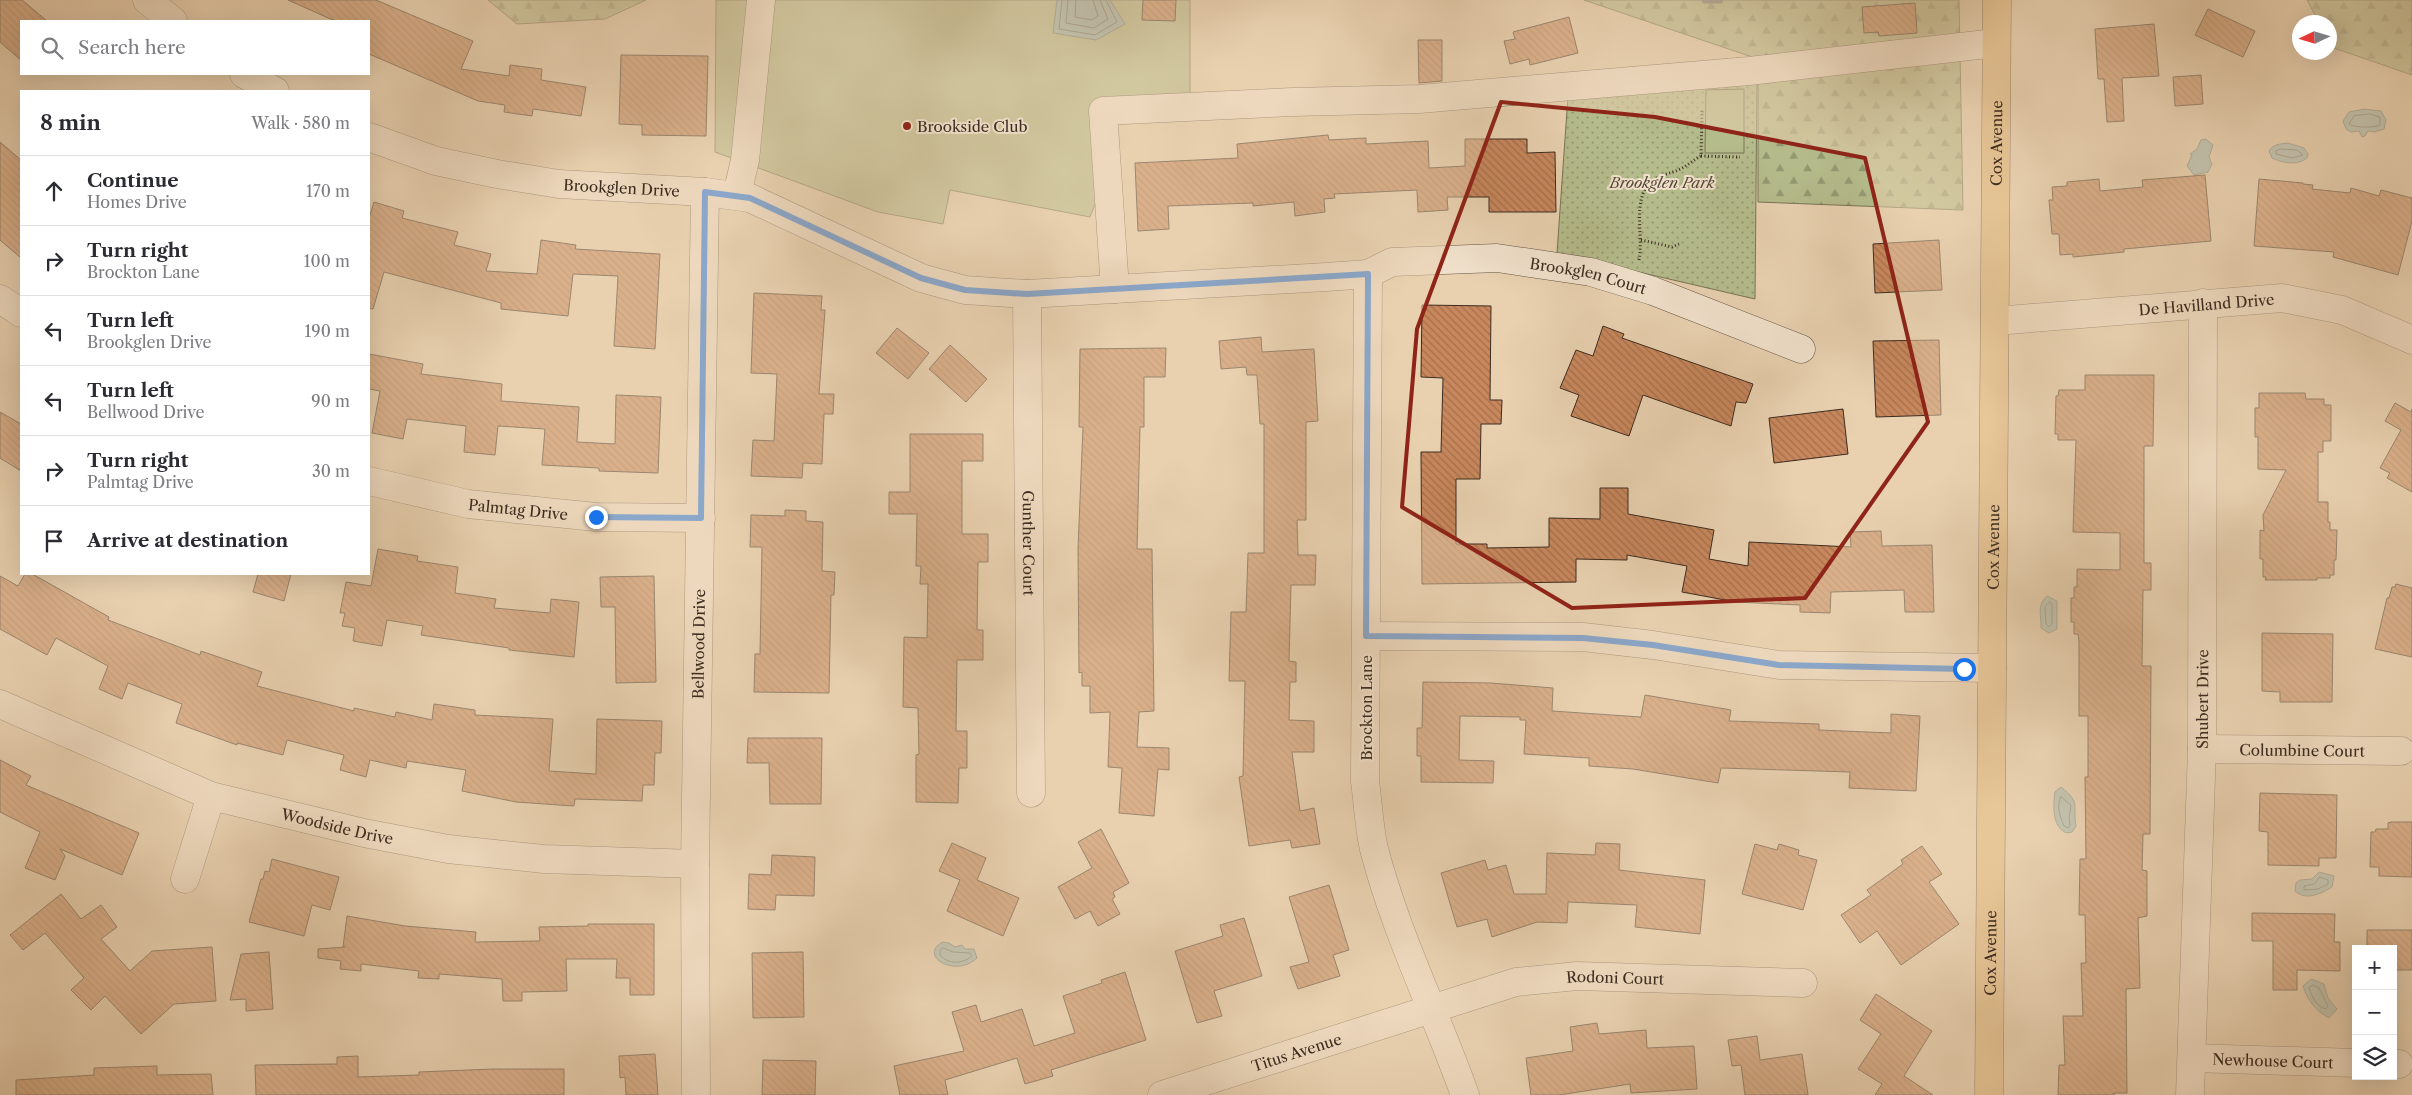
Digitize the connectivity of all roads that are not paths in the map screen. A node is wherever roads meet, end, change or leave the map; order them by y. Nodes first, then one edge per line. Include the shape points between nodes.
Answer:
1 (147, 0) edge
2 (761, 0) edge
3 (1997, 0) edge
4 (172, 20) edge
5 (1996, 43) junction
6 (246, 75) edge
7 (273, 90) edge
8 (370, 137) edge
9 (705, 192) junction
10 (737, 195) junction
11 (1368, 274) junction
12 (1115, 289) junction
13 (1027, 294) junction
14 (0, 299) edge
15 (2203, 304) junction
16 (20, 312) edge
17 (1995, 322) junction
18 (2412, 340) edge
19 (1801, 349) dead end
20 (370, 480) edge
21 (701, 518) junction
22 (1366, 636) junction
23 (1992, 668) junction
24 (0, 704) edge
25 (2202, 749) junction
26 (2401, 751) dead end
27 (1031, 792) dead end
28 (211, 796) junction
29 (695, 864) junction
30 (185, 879) dead end
31 (1803, 983) dead end
32 (1431, 1008) junction
33 (2192, 1058) junction
34 (2352, 1063) edge
35 (696, 1095) edge
36 (1162, 1095) edge
37 (1465, 1095) edge
38 (1989, 1095) edge
39 (2190, 1095) edge

1 - 4 street
2 - 10 street via 745,160
3 - 5 main road, Cox Avenue
5 - 12 street via 1749,71 1419,99 1103,110
5 - 17 main road, Cox Avenue
6 - 7 street
8 - 9 street, Brookglen Drive via 436,161 497,174 559,184
9 - 10 street, Brookglen Drive
9 - 21 street, Bellwood Drive
10 - 13 street, Brookglen Drive via 794,217 921,278 965,290
11 - 12 street, Brookglen Drive
11 - 19 street, Brookglen Court via 1392,262 1497,258 1590,272
11 - 22 street, Brockton Lane
12 - 13 street, Brookglen Drive
13 - 27 street, Gunther Court
14 - 16 street
15 - 17 street, De Havilland Drive
15 - 18 street, De Havilland Drive via 2282,298 2342,310
15 - 25 street, Shubert Drive
17 - 23 main road, Cox Avenue
20 - 21 street, Palmtag Drive via 468,504 596,517
21 - 29 street, Bellwood Drive
22 - 23 street via 1583,638 1653,645 1779,665
22 - 32 street, Brockton Lane via 1365,781 1374,847 1390,902
23 - 38 main road, Cox Avenue
24 - 28 street, Woodside Drive
25 - 26 street, Columbine Court
25 - 33 street, Shubert Drive
28 - 29 street, Woodside Drive via 364,833 448,849 544,859
28 - 30 street
29 - 35 street, Bellwood Drive
31 - 32 street, Rodoni Court via 1577,976 1516,982
32 - 36 street, Titus Avenue
32 - 37 street, Brockton Lane
33 - 34 street, Newhouse Court
33 - 39 street, Shubert Drive

